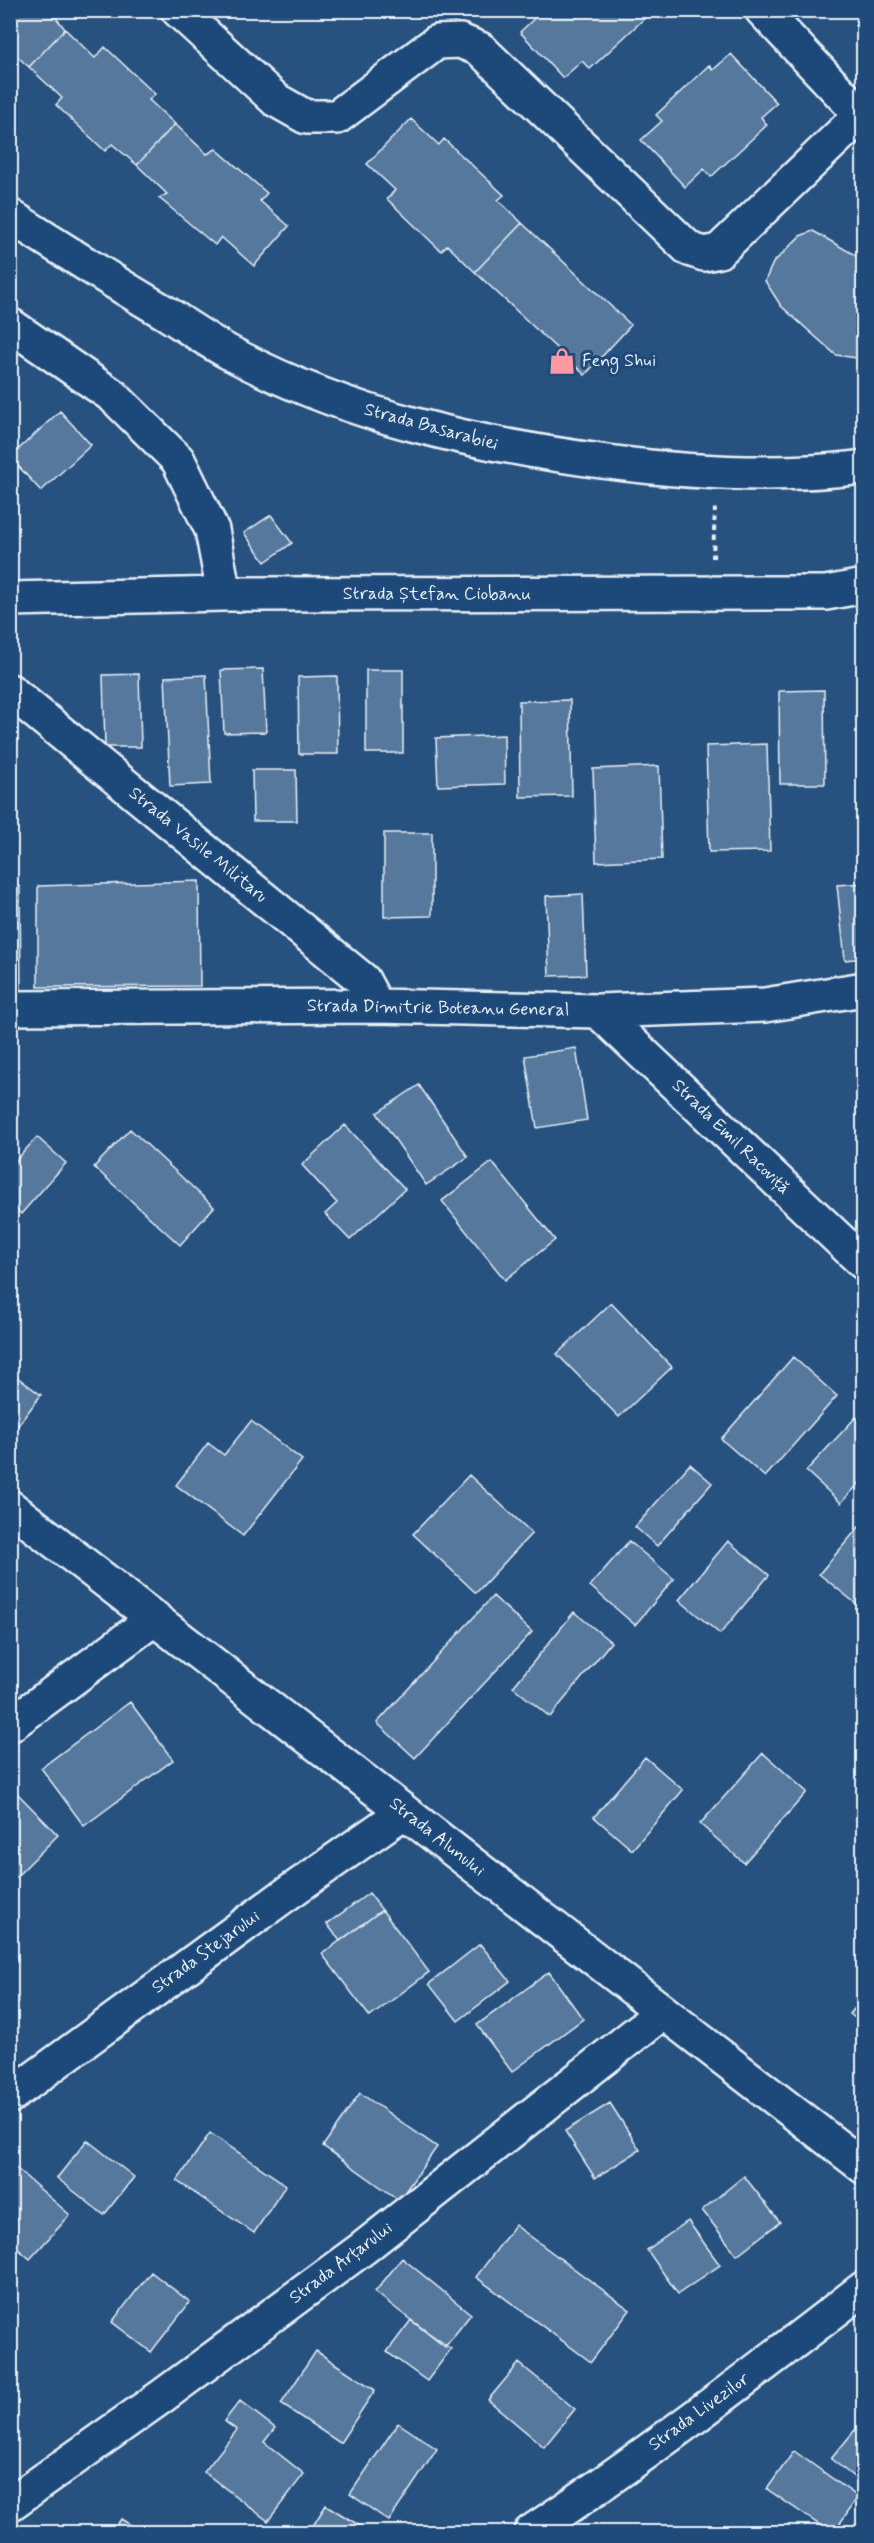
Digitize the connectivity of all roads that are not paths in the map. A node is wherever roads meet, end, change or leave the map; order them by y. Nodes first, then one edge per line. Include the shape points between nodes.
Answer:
1 (178, 10) edge
2 (762, 10) edge
3 (862, 116) edge
4 (10, 216) edge
5 (10, 325) edge
6 (864, 467) edge
7 (864, 585) edge
8 (224, 594) junction
9 (10, 599) edge
10 (10, 691) edge
11 (864, 989) edge
12 (377, 1006) junction
13 (10, 1008) edge
14 (598, 1011) junction
15 (864, 1263) edge
16 (10, 1507) edge
17 (155, 1618) junction
18 (10, 1725) edge
19 (404, 1812) junction
20 (663, 2012) junction
21 (10, 2096) edge
22 (864, 2167) edge
23 (864, 2288) edge
24 (10, 2504) edge
25 (531, 2532) edge

1 - 3 street via 276,100 306,117 337,117 437,42 460,41 480,49 689,249 704,254 719,250
2 - 3 street
4 - 6 street, Strada Basarabiei via 232,354 327,397 402,423 534,453 643,466 716,472
5 - 8 street via 113,396 178,459 212,530
7 - 8 street, Strada Ștefan Ciobanu via 826,593
8 - 9 street, Strada Ștefan Ciobanu
10 - 12 street, Strada Vasile Militaru via 363,980
11 - 14 street, Strada Dimitrie Boteanu General via 765,1005
12 - 13 street, Strada Dimitrie Boteanu General
12 - 14 street, Strada Dimitrie Boteanu General
14 - 15 street, Strada Emil Racoviță
16 - 17 street, Strada Alunului
17 - 18 street
17 - 19 street, Strada Alunului
19 - 20 street, Strada Alunului
19 - 21 street, Strada Stejarului
20 - 22 street, Strada Alunului
20 - 24 street, Strada Arțarului via 362,2249
23 - 25 street, Strada Livezilor via 763,2366

